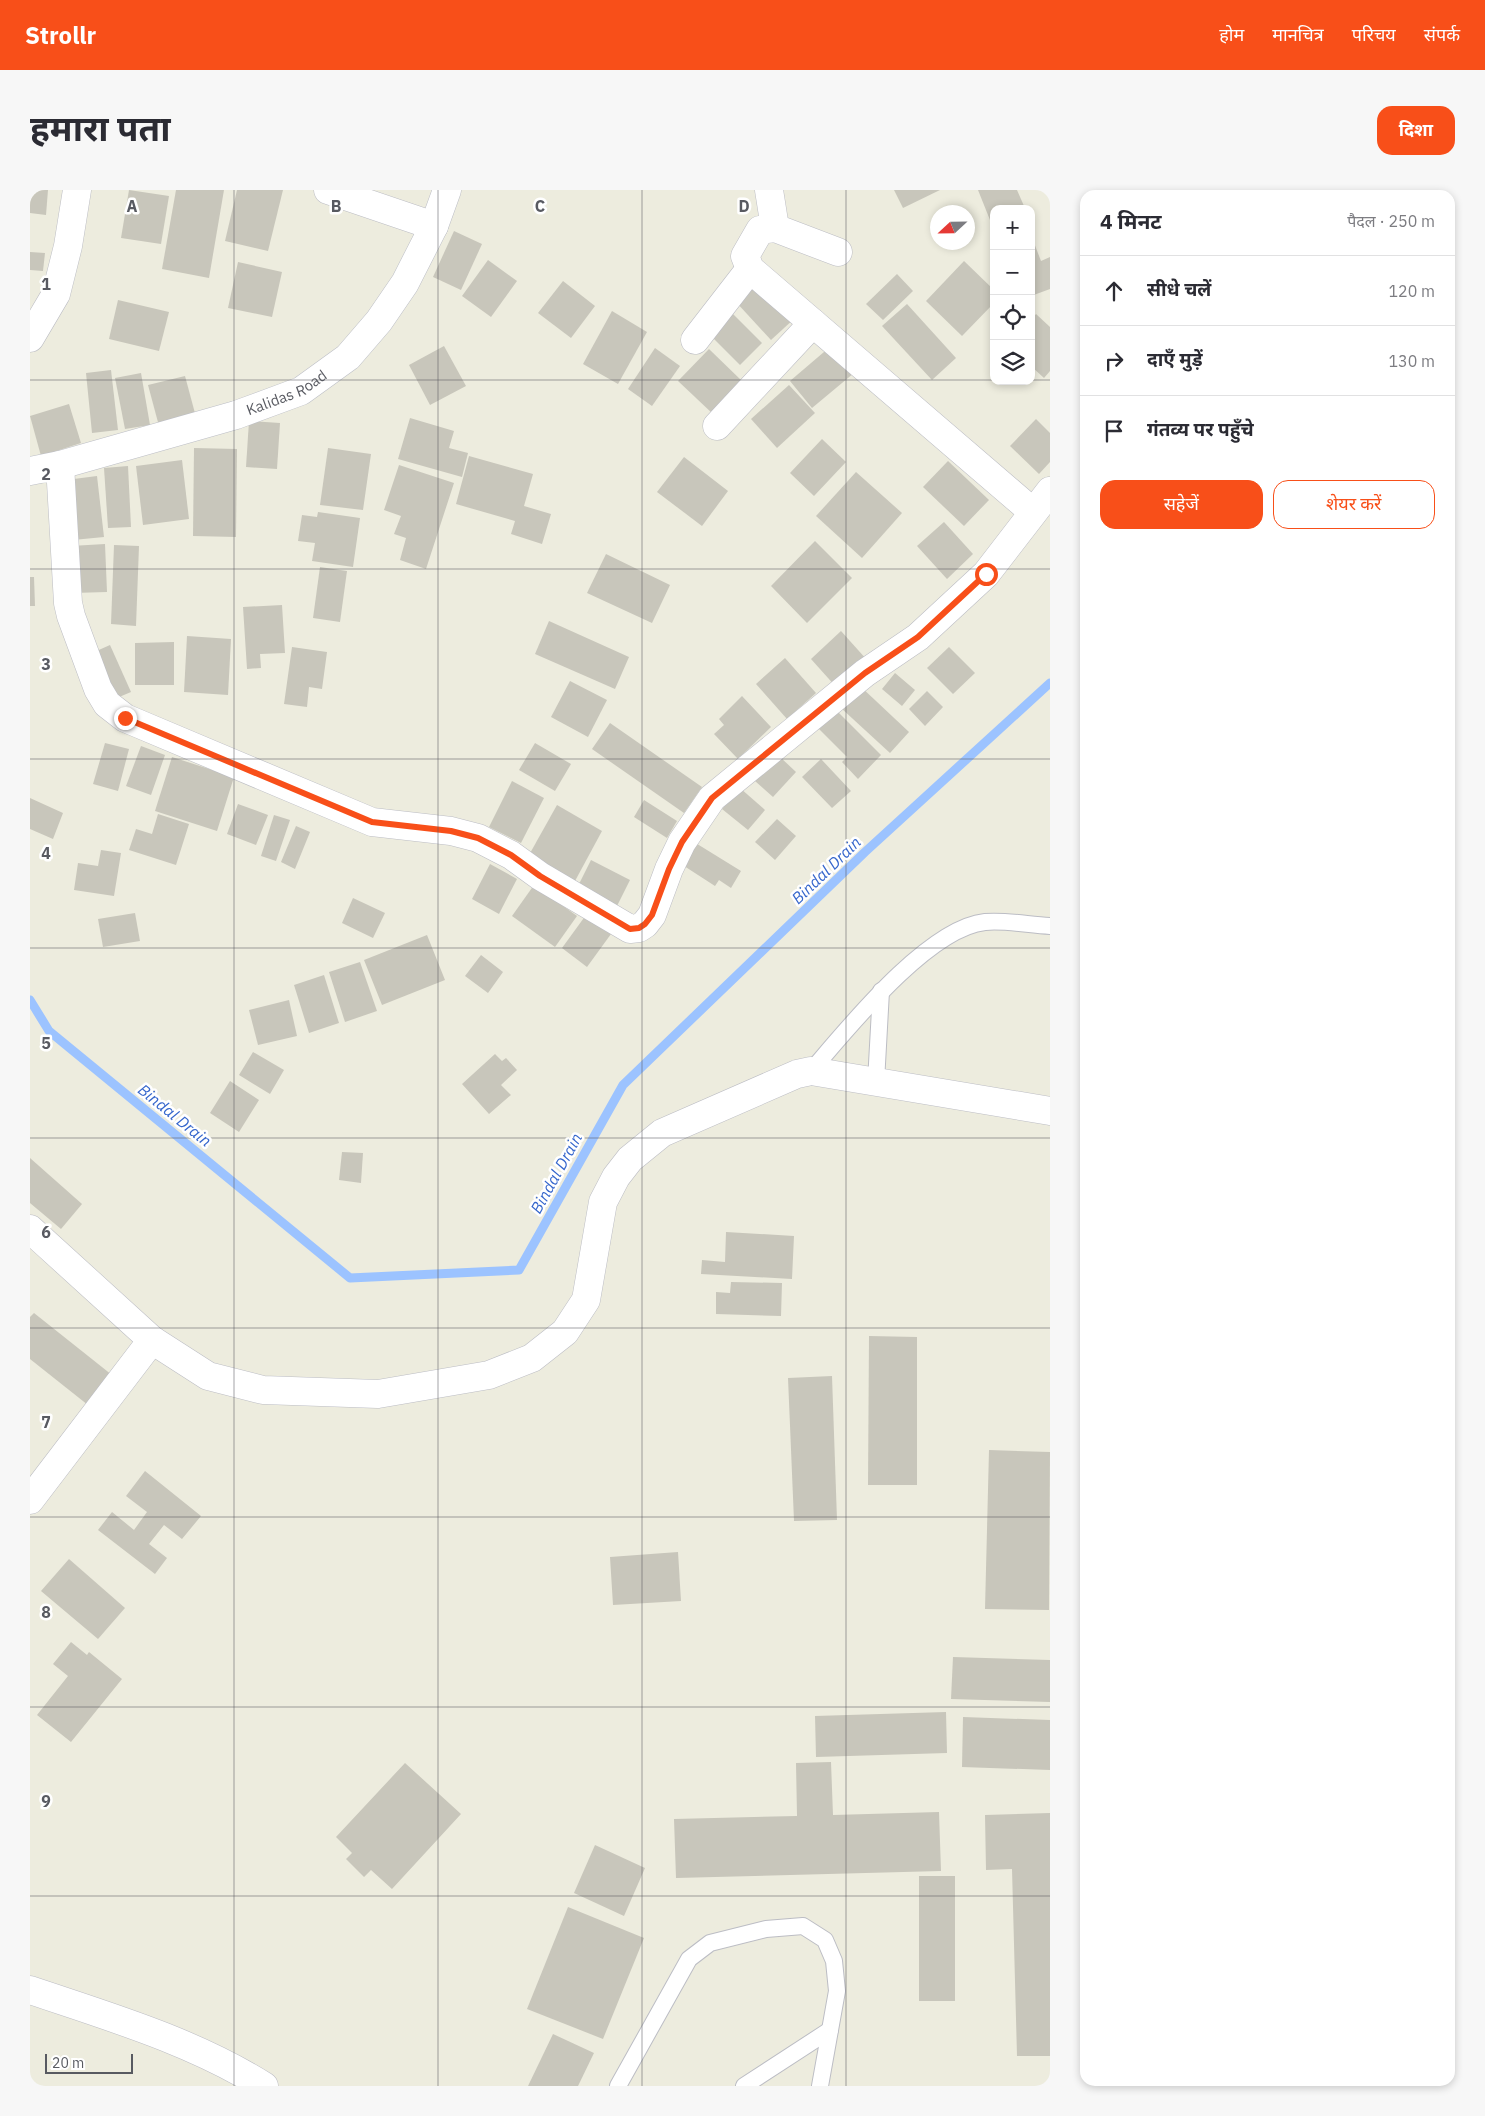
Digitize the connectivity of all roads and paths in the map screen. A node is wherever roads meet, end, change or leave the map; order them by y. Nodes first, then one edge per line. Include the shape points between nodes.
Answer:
1 (76, 190) edge
2 (328, 190) edge
3 (447, 190) edge
4 (769, 190) edge
5 (434, 226) junction
6 (775, 228) junction
7 (838, 252) dead end
8 (750, 269) junction
9 (813, 323) junction
10 (30, 338) edge
11 (695, 340) dead end
12 (717, 426) dead end
13 (60, 465) junction
14 (30, 471) edge
15 (1042, 502) edge
16 (1050, 926) edge
17 (881, 991) junction
18 (811, 1071) junction
19 (876, 1082) junction
20 (1050, 1112) edge
21 (30, 1229) edge
22 (152, 1340) junction
23 (30, 1500) edge
24 (30, 1990) edge
25 (830, 2030) junction
26 (264, 2086) edge
27 (618, 2086) edge
28 (744, 2086) edge
29 (820, 2086) edge

1 - 10 street via 68,246 56,294
2 - 5 street
3 - 5 street, Kalidas Road
4 - 6 street
5 - 13 street, Kalidas Road via 405,283 379,321 348,357 301,391 236,415
6 - 7 street
6 - 8 street via 760,230 745,256
8 - 9 street
8 - 11 street
9 - 12 street
9 - 15 street
13 - 14 street, Kalidas Road
13 - 15 street via 70,616 107,704 125,718 372,822 451,831 478,838 630,929 639,928 652,915 682,842 712,798 865,673 918,637 986,574
16 - 17 lane via 986,922 965,927 940,941
17 - 18 lane
17 - 19 lane
18 - 19 street
18 - 22 street via 797,1074 662,1133 630,1159 603,1202 586,1300 565,1332 532,1358 498,1372 378,1394 263,1390 208,1376
19 - 20 street
21 - 22 street
22 - 23 street
24 - 26 street via 165,2036 233,2066
25 - 27 lane via 837,1991 834,1961 825,1940 803,1926 766,1929 710,1943 689,1959
25 - 28 lane
25 - 29 lane

